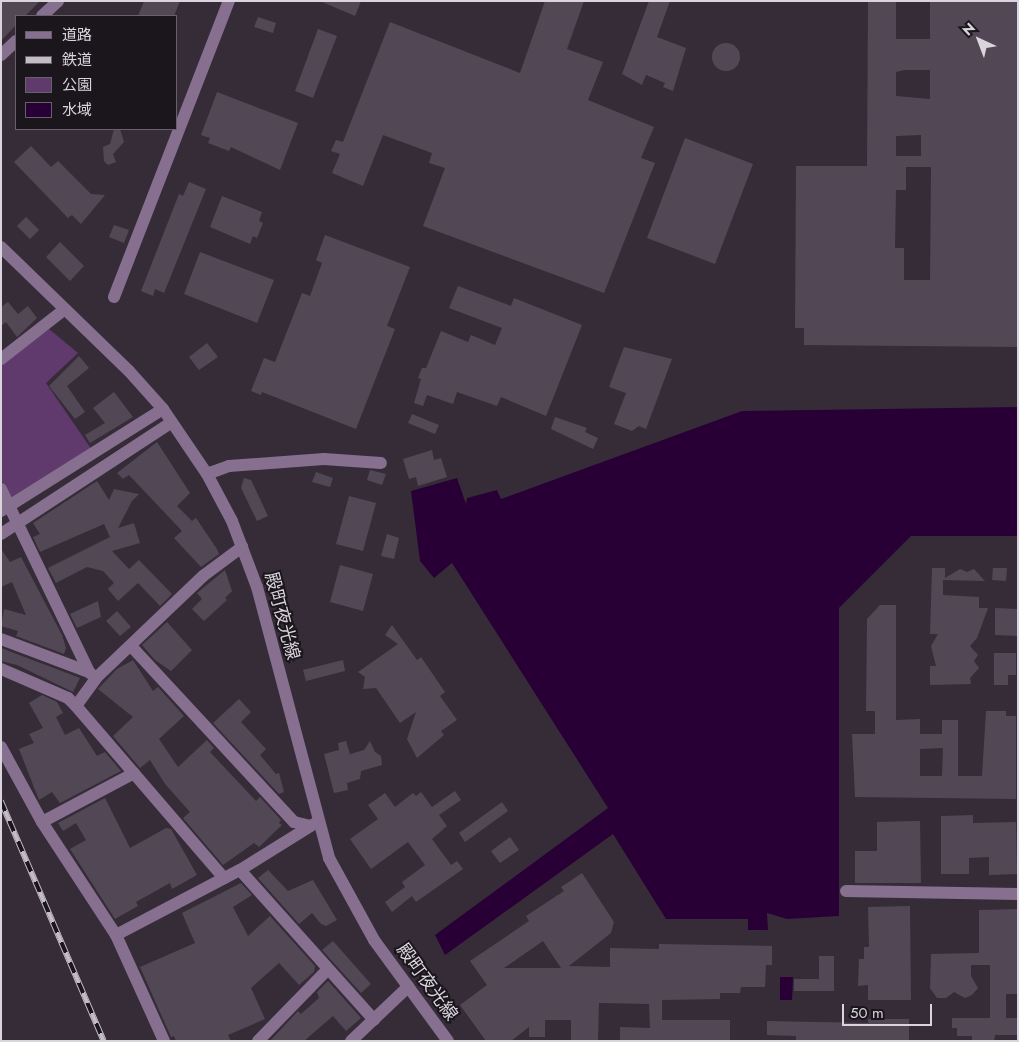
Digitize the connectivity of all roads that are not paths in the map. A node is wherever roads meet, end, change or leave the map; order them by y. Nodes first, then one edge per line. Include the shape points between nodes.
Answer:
1 (58, 1) edge
2 (229, 1) edge
3 (43, 15) edge
4 (15, 42) edge
5 (1, 56) edge
6 (1, 248) edge
7 (114, 296) dead end
8 (65, 308) junction
9 (1, 359) edge
10 (163, 409) junction
11 (172, 422) junction
12 (381, 463) dead end
13 (207, 474) junction
14 (1, 490) edge
15 (6, 509) edge
16 (19, 522) junction
17 (1, 534) edge
18 (242, 546) junction
19 (1, 639) edge
20 (131, 646) junction
21 (1, 669) edge
22 (92, 675) junction
23 (76, 706) junction
24 (1, 747) edge
25 (134, 773) junction
26 (42, 822) junction
27 (314, 825) junction
28 (240, 870) junction
29 (224, 878) junction
30 (846, 891) dead end
31 (1018, 894) edge
32 (116, 935) junction
33 (328, 969) junction
34 (408, 987) junction
35 (374, 1020) junction
36 (164, 1041) edge
37 (258, 1041) edge
38 (351, 1041) edge
39 (448, 1041) edge

1 - 3 street
2 - 7 street
4 - 5 street
6 - 8 street, 殿町夜光線
8 - 9 street
8 - 10 street, 殿町夜光線
10 - 11 street, 殿町夜光線
10 - 15 street
11 - 13 street, 殿町夜光線
11 - 16 street
12 - 13 street via 324,459 229,466
13 - 18 street, 殿町夜光線
14 - 15 street
15 - 16 street
16 - 17 street
16 - 22 street
18 - 20 street via 204,576
18 - 27 street, 殿町夜光線 via 264,614
19 - 22 street
20 - 22 street
20 - 27 street via 294,822
21 - 23 street via 68,698
22 - 23 street
23 - 25 street
24 - 26 street
25 - 26 street
25 - 29 street
26 - 32 street
27 - 28 street
27 - 34 street, 殿町夜光線 via 374,940
28 - 29 street
28 - 33 street
29 - 32 street
30 - 31 street
32 - 36 street
33 - 35 street
33 - 37 street
34 - 35 street
34 - 39 street, 殿町夜光線
35 - 38 street

